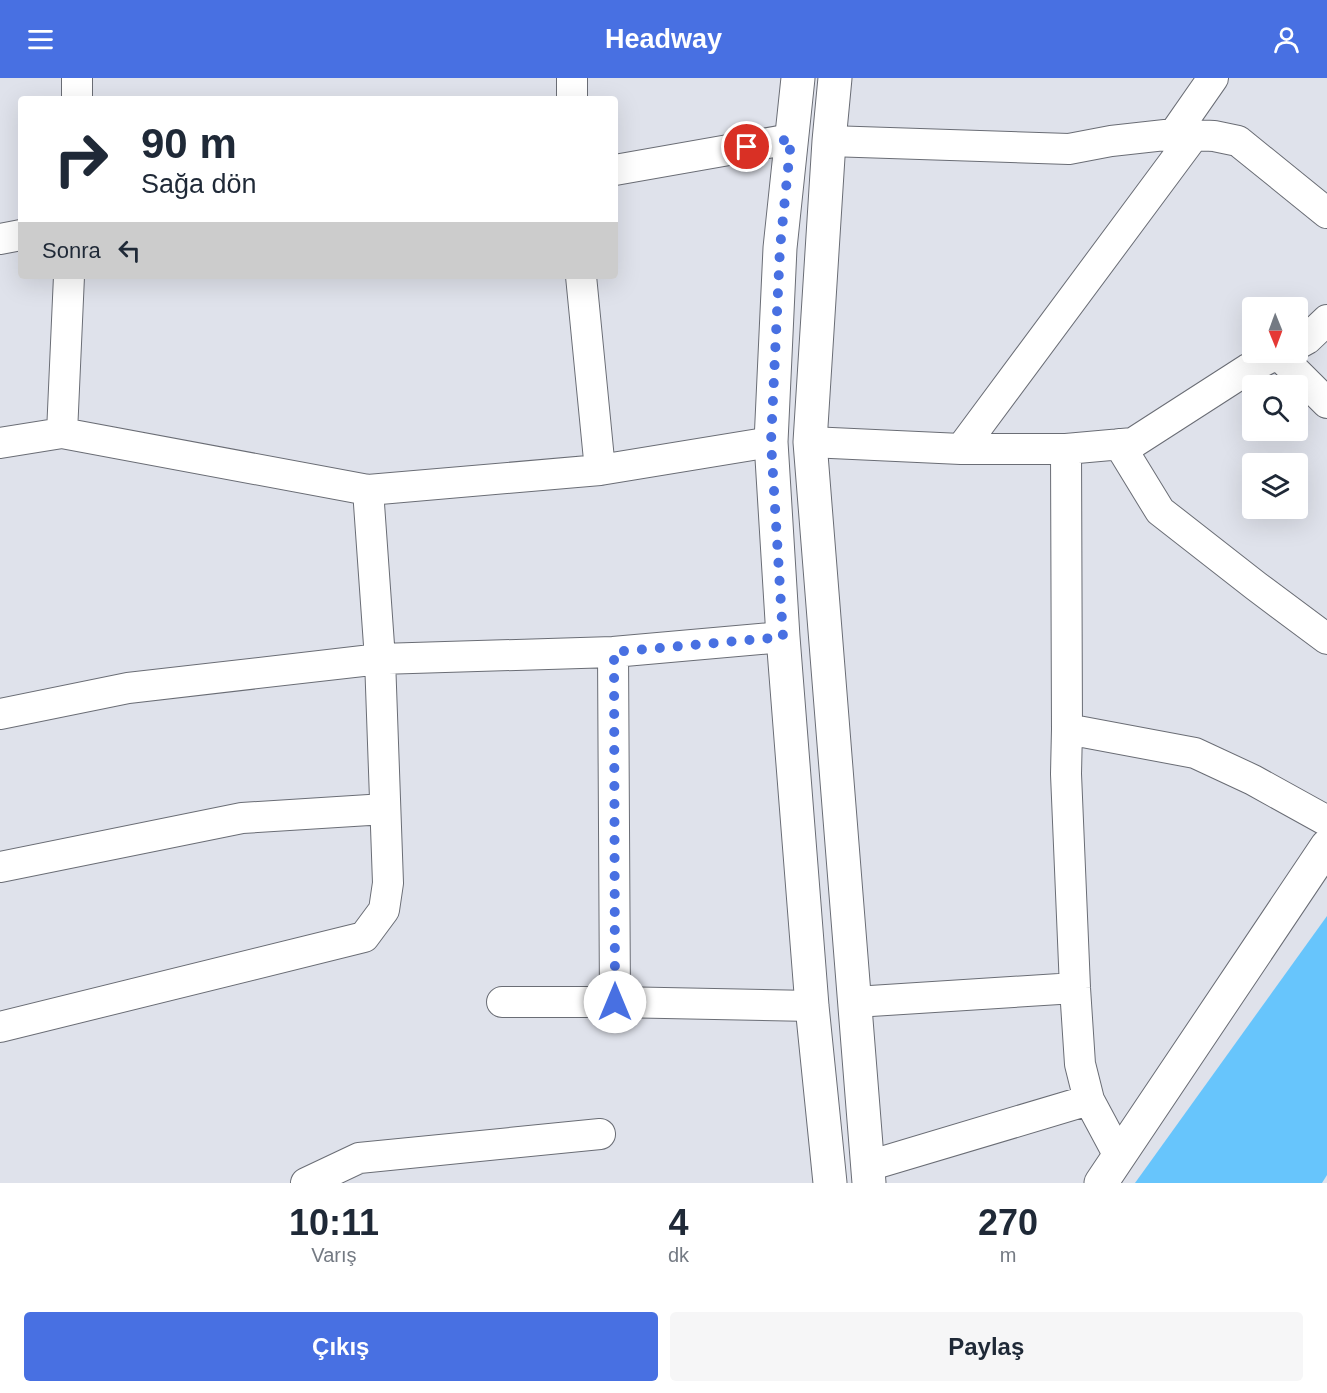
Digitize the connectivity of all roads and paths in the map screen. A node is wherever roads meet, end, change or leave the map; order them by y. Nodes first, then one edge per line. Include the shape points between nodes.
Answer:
1 (77, 78) edge
2 (572, 78) edge
3 (798, 78) edge
4 (835, 78) edge
5 (1213, 78) edge
6 (76, 96) edge
7 (572, 96) edge
8 (1184, 134) junction
9 (791, 139) junction
10 (829, 141) junction
11 (618, 169) edge
12 (1327, 213) edge
13 (18, 235) edge
14 (0, 238) edge
15 (69, 279) edge
16 (581, 279) edge
17 (1327, 320) edge
18 (1308, 338) edge
19 (1260, 363) edge
20 (1295, 363) edge
21 (1327, 403) edge
22 (62, 433) junction
23 (0, 442) edge
24 (771, 442) junction
25 (810, 442) junction
26 (1119, 444) junction
27 (961, 449) junction
28 (1066, 449) junction
29 (600, 470) junction
30 (368, 490) junction
31 (783, 637) junction
32 (1327, 639) edge
33 (614, 652) junction
34 (380, 659) junction
35 (0, 714) edge
36 (1067, 729) junction
37 (385, 809) junction
38 (1327, 822) edge
39 (1327, 846) edge
40 (0, 867) edge
41 (1075, 988) junction
42 (502, 1002) dead end
43 (615, 1002) junction
44 (855, 1002) junction
45 (812, 1006) junction
46 (0, 1027) edge
47 (1089, 1100) junction
48 (600, 1134) dead end
49 (1119, 1156) junction
50 (868, 1174) edge
51 (306, 1183) edge
52 (830, 1183) edge
53 (1101, 1183) edge

1 - 6 street
2 - 7 street
3 - 9 main road
4 - 10 main road
5 - 8 street
8 - 10 street via 1069,149
8 - 12 street via 1238,141
8 - 27 street
9 - 11 street
9 - 24 main road via 780,248
10 - 25 main road
13 - 14 street
15 - 22 street
16 - 29 street
17 - 18 street
19 - 26 street via 1133,443
20 - 21 street
22 - 23 street
22 - 30 street
24 - 29 street
24 - 31 main road
25 - 27 street
25 - 44 main road
26 - 28 street
26 - 32 street via 1160,511
27 - 28 street
28 - 36 street
29 - 30 street
30 - 34 street
31 - 33 street
31 - 45 main road
33 - 34 street
33 - 43 street
34 - 35 street via 128,688
34 - 37 street
36 - 38 street via 1194,753 1253,780
36 - 41 street
37 - 40 street via 242,818
37 - 46 street via 388,883 384,910 364,937
39 - 49 main road
41 - 44 street
41 - 47 street via 1080,1064
42 - 43 street
43 - 45 street
44 - 50 main road
45 - 52 main road
47 - 49 street
47 - 50 street
48 - 51 street via 358,1158
49 - 53 main road

